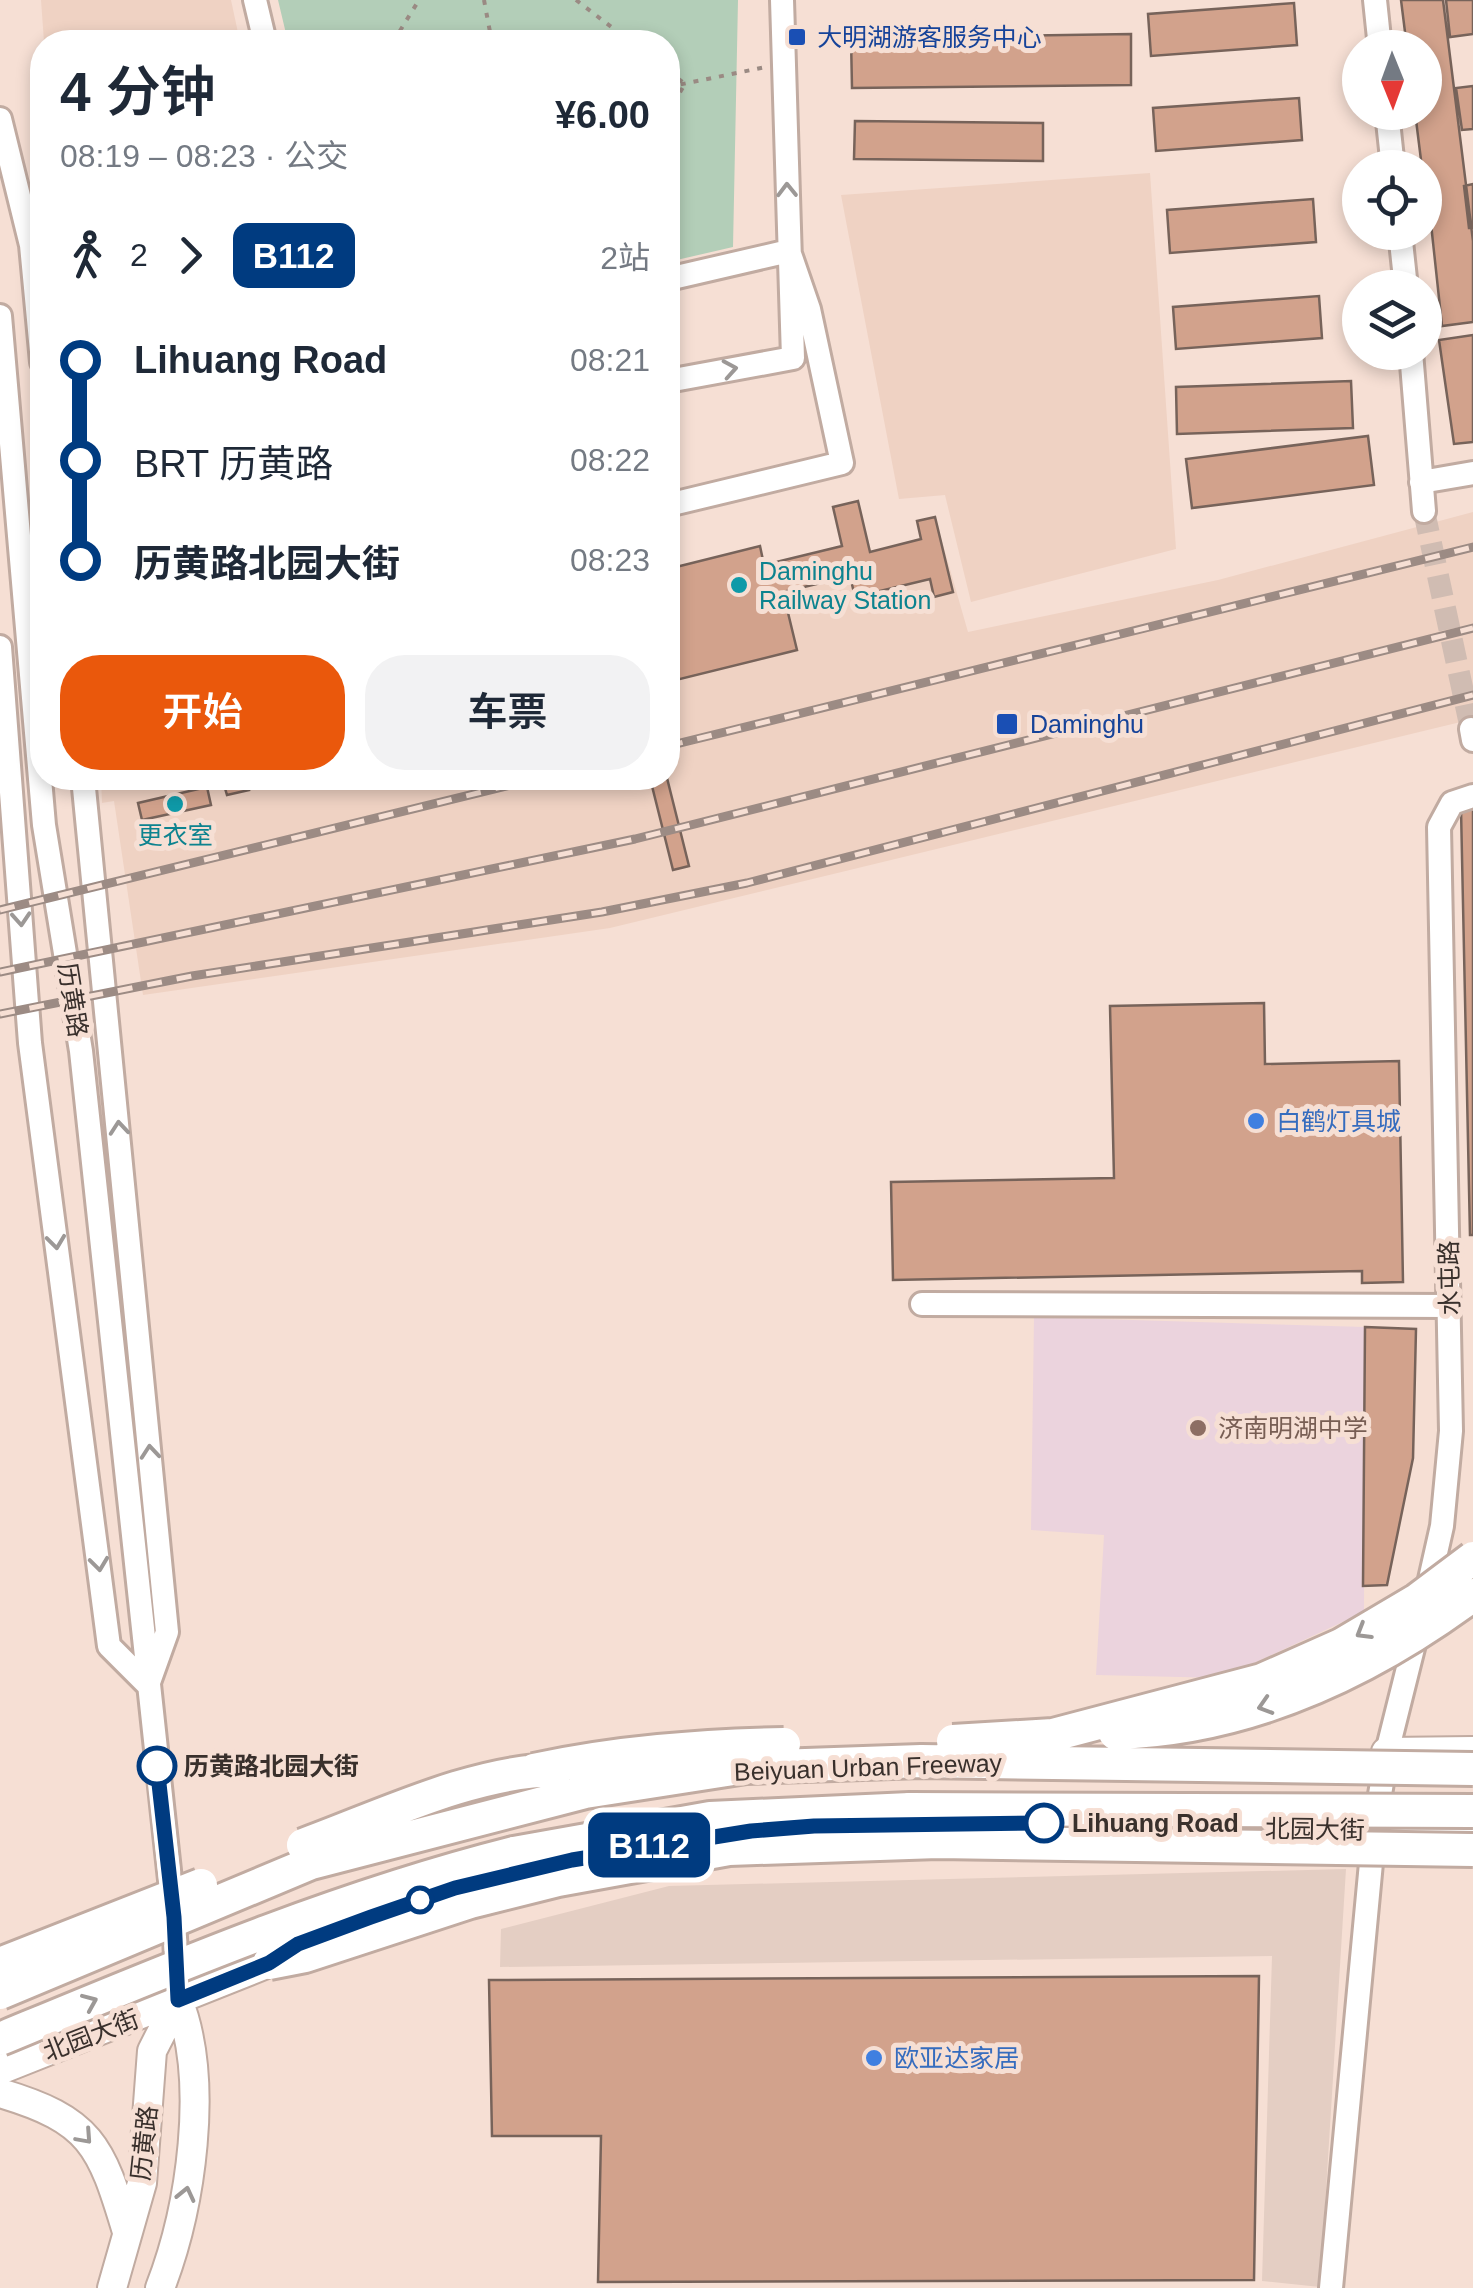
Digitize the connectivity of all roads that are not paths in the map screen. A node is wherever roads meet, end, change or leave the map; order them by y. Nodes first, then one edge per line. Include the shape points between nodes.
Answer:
1 (255, 0) edge
2 (782, 0) edge
3 (1376, 0) edge
4 (262, 30) edge
5 (1378, 30) edge
6 (0, 119) edge
7 (30, 241) edge
8 (788, 251) junction
9 (680, 276) edge
10 (0, 316) edge
11 (1412, 370) edge
12 (680, 379) edge
13 (1473, 473) edge
14 (1420, 482) junction
15 (680, 502) edge
16 (1424, 511) tunnel mouth
17 (0, 648) edge
18 (30, 663) edge
19 (41, 790) edge
20 (84, 790) edge
21 (1473, 796) edge
22 (1449, 1266) junction
23 (1473, 1266) edge
24 (922, 1304) dead end
25 (1450, 1306) junction
26 (1473, 1558) edge
27 (1473, 1595) edge
28 (148, 1685) junction
29 (1053, 1735) junction
30 (1473, 1751) edge
31 (1387, 1752) junction
32 (746, 1767) junction
33 (1473, 1769) edge
34 (534, 1770) junction
35 (447, 1792) junction
36 (910, 1809) junction
37 (1464, 1818) edge
38 (1374, 1831) junction
39 (1116, 1844) junction
40 (1271, 1846) junction
41 (1463, 1853) edge
42 (310, 1864) junction
43 (174, 1917) junction
44 (269, 1963) junction
45 (0, 1964) edge
46 (0, 1979) edge
47 (0, 1993) edge
48 (178, 2000) junction
49 (0, 2039) edge
50 (0, 2070) edge
51 (0, 2094) edge
52 (128, 2236) junction
53 (112, 2288) edge
54 (160, 2288) edge
55 (1331, 2288) edge

1 - 4 street
8 -> 2 street
3 - 5 street
6 - 7 street
8 - 9 street
12 -> 8 street via 793,358
8 - 15 street via 809,309 842,463
10 - 18 street, 历黄路
11 - 14 street
13 - 14 street
14 - 16 street
17 -> 28 street, 历黄路 via 30,1043 110,1646
19 - 28 street, 历黄路 via 81,1051
28 -> 20 street, 历黄路 via 167,1632
21 - 22 street, 水屯路 via 1452,803 1439,827
22 - 23 street
22 - 25 street, 水屯路
24 - 25 street
25 - 31 street, 水屯路 via 1451,1431 1442,1526
26 -> 29 highway, bridge via 1417,1600 1294,1667
27 -> 29 highway, bridge via 1368,1663 1295,1697 1158,1732
28 - 43 street, 历黄路
29 - 34 highway, bridge via 681,1746
30 - 31 main road
31 - 38 street, 水屯路
31 - 43 main road via 725,1760 520,1795 288,1866
32 - 33 highway, Beiyuan Urban Freeway, bridge via 921,1760
32 - 34 highway, bridge
32 - 42 highway, Beiyuan Urban Freeway, bridge via 585,1792
34 - 35 highway, bridge
35 - 42 highway, bridge
35 - 45 highway, bridge
36 - 37 highway, Beiyuan Urban Freeway, bridge
36 - 39 highway, bridge
49 -> 36 highway, bridge via 310,1914 444,1871 710,1818
37 - 38 main road, 北园大街
37 - 40 highway, bridge
38 - 44 main road, 北园大街 via 1044,1823 720,1834 455,1888 298,1944
38 - 55 street, 水屯路
39 - 40 highway, bridge
39 - 44 highway, bridge via 729,1849 558,1880
40 - 41 highway, bridge
42 - 47 highway, Beiyuan Urban Freeway, bridge
43 - 46 main road
43 - 48 street, 历黄路
44 - 48 main road, 北园大街
48 - 50 main road, 北园大街
48 - 52 main road, 历黄路 via 152,2051 142,2184
54 -> 48 main road, 历黄路 via 190,2181 194,2075 189,2027
51 -> 52 main road via 46,2108 80,2128 102,2158
52 - 53 main road, 历黄路

